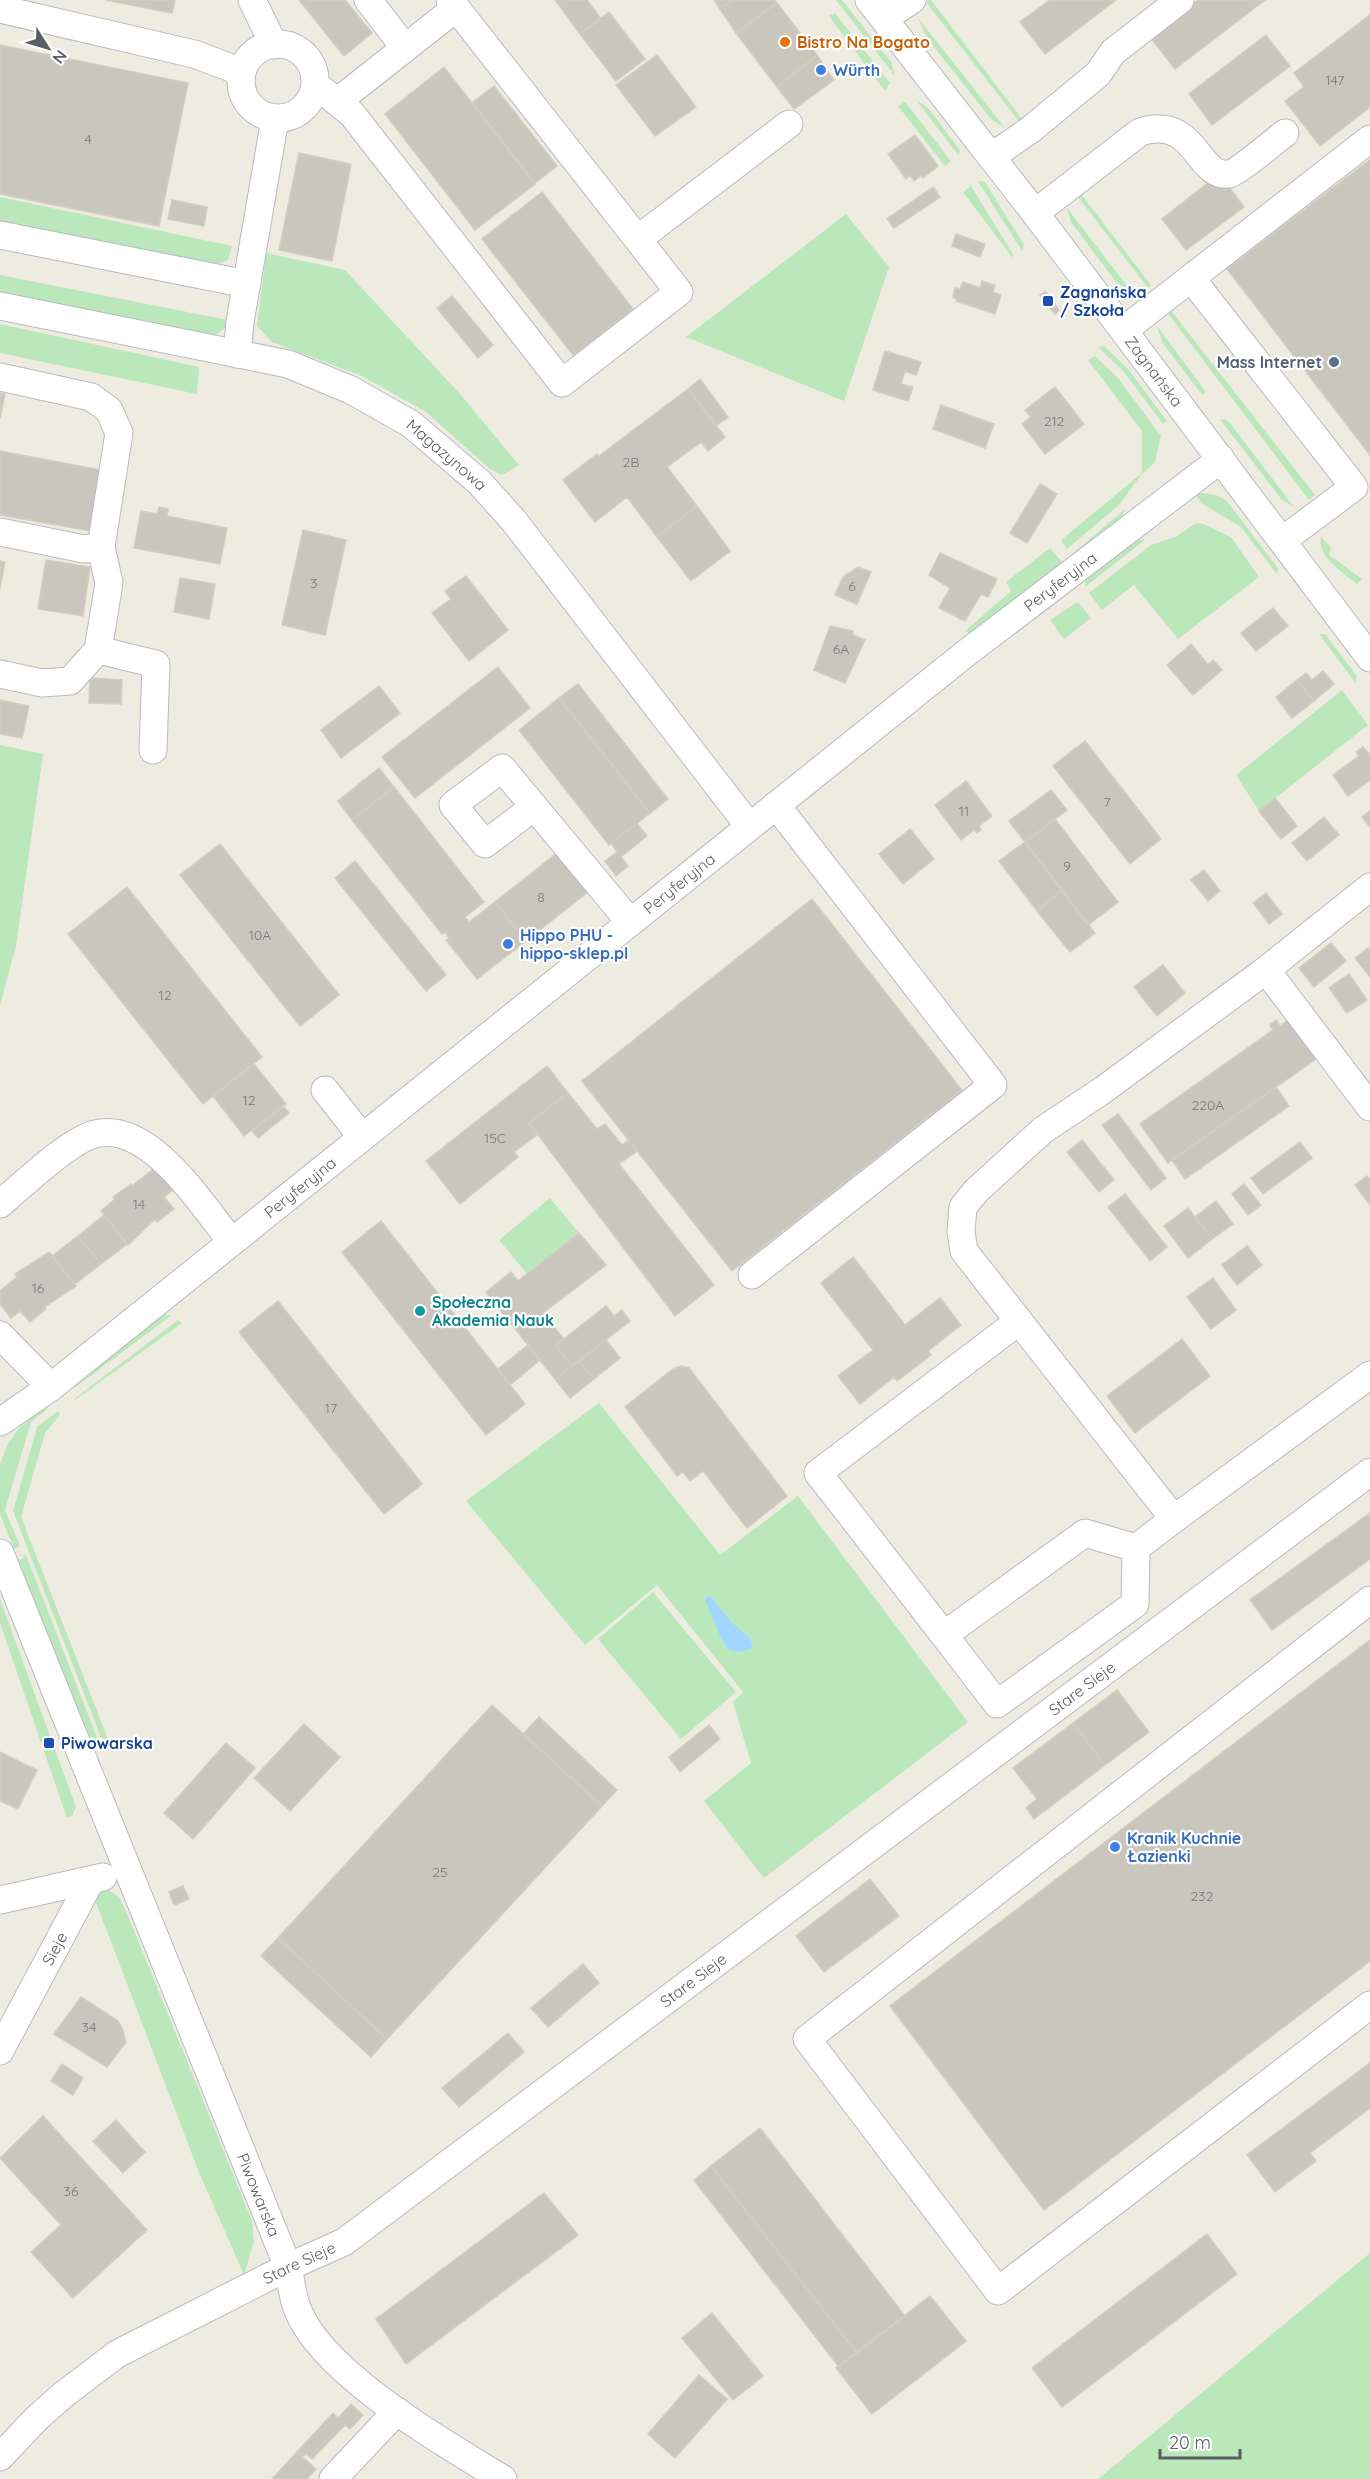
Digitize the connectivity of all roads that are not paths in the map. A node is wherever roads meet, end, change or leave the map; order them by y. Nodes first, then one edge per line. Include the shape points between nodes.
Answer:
1 (252, 0) edge
2 (368, 0) edge
3 (912, 0) edge
4 (1180, 0) edge
5 (453, 4) edge
6 (0, 9) edge
7 (876, 9) edge
8 (274, 45) junction
9 (405, 48) junction
10 (242, 72) junction
11 (316, 85) junction
12 (338, 101) junction
13 (275, 119) junction
14 (789, 124) dead end
15 (1285, 133) dead end
16 (1370, 138) edge
17 (991, 157) junction
18 (1035, 213) junction
19 (0, 235) edge
20 (638, 239) junction
21 (1191, 278) junction
22 (247, 284) junction
23 (0, 306) edge
24 (1124, 330) junction
25 (237, 354) junction
26 (0, 377) edge
27 (1221, 459) junction
28 (1365, 480) edge
29 (0, 532) edge
30 (1283, 540) junction
31 (101, 547) junction
32 (98, 650) junction
33 (1370, 658) edge
34 (0, 674) edge
35 (153, 750) dead end
36 (776, 805) junction
37 (534, 807) dead end
38 (749, 826) junction
39 (1370, 887) edge
40 (630, 922) junction
41 (1266, 970) junction
42 (326, 1090) dead end
43 (1370, 1107) edge
44 (362, 1137) junction
45 (0, 1204) edge
46 (232, 1242) junction
47 (752, 1275) dead end
48 (1019, 1321) junction
49 (0, 1335) edge
50 (1370, 1375) edge
51 (51, 1387) junction
52 (0, 1422) edge
53 (1370, 1472) edge
54 (1174, 1519) junction
55 (1136, 1548) junction
56 (0, 1553) edge
57 (1370, 1600) edge
58 (944, 1635) junction
59 (127, 1869) junction
60 (90, 1882) junction
61 (0, 1900) edge
62 (1370, 2005) edge
63 (0, 2051) edge
64 (288, 2267) junction
65 (397, 2411) junction
66 (0, 2457) edge
67 (333, 2479) edge
68 (503, 2479) edge

1 - 8 street
2 - 9 street
3 - 7 street
4 - 17 street via 1113,52 1098,74
5 - 9 street
5 - 20 street
6 - 10 street via 194,54
7 - 17 street, Zagnańska
8 - 10 street via 256,51
8 - 11 street via 293,47 303,53 315,73
9 - 12 street
10 - 13 street via 244,98 262,116
11 - 12 street
11 - 13 street via 307,106 298,114
12 - 20 street via 562,383 679,292
13 - 22 street
14 - 20 street
15 - 18 street via 1231,174 1219,174 1187,139 1170,129 1140,132
16 - 21 street
17 - 18 street, Zagnańska
18 - 24 street, Zagnańska
19 - 22 street
21 - 24 street
21 - 28 street
22 - 25 street
23 - 25 street, Magazynowa
24 - 27 street, Zagnańska
25 - 38 street, Magazynowa via 288,364 351,390 411,424 478,482 514,521
26 - 31 street via 91,397 109,410 119,433
27 - 30 street, Zagnańska
27 - 36 street, Peryferyjna via 965,654
28 - 30 street
29 - 31 street via 84,549
30 - 33 street, Zagnańska
31 - 32 street via 109,583
32 - 34 street via 70,681 42,683
32 - 35 street via 156,664
36 - 38 street, Peryferyjna
36 - 47 street via 993,1085
37 - 40 street
38 - 40 street, Peryferyjna
39 - 41 street
40 - 44 street, Peryferyjna
41 - 43 street
41 - 48 street via 1043,1130 963,1207 964,1251
42 - 44 street
44 - 46 street, Peryferyjna
45 - 46 street via 69,1147 95,1134 119,1132 165,1159
46 - 51 street, Peryferyjna
48 - 54 street
48 - 58 street via 818,1473
49 - 51 street
50 - 54 street
51 - 52 street, Peryferyjna
53 - 64 street, Stare Sieje via 344,2242
54 - 55 street
55 - 58 street via 1085,1533
55 - 58 street via 1135,1604 997,1704
56 - 59 street, Piwowarska
57 - 62 street via 807,2039 999,2291
59 - 60 street
59 - 64 street, Piwowarska
60 - 61 street
60 - 63 street, Sieje
64 - 65 street, Piwowarska via 297,2308 315,2339
64 - 66 street, Stare Sieje via 117,2354 45,2410
65 - 67 street
65 - 68 street, Piwowarska

